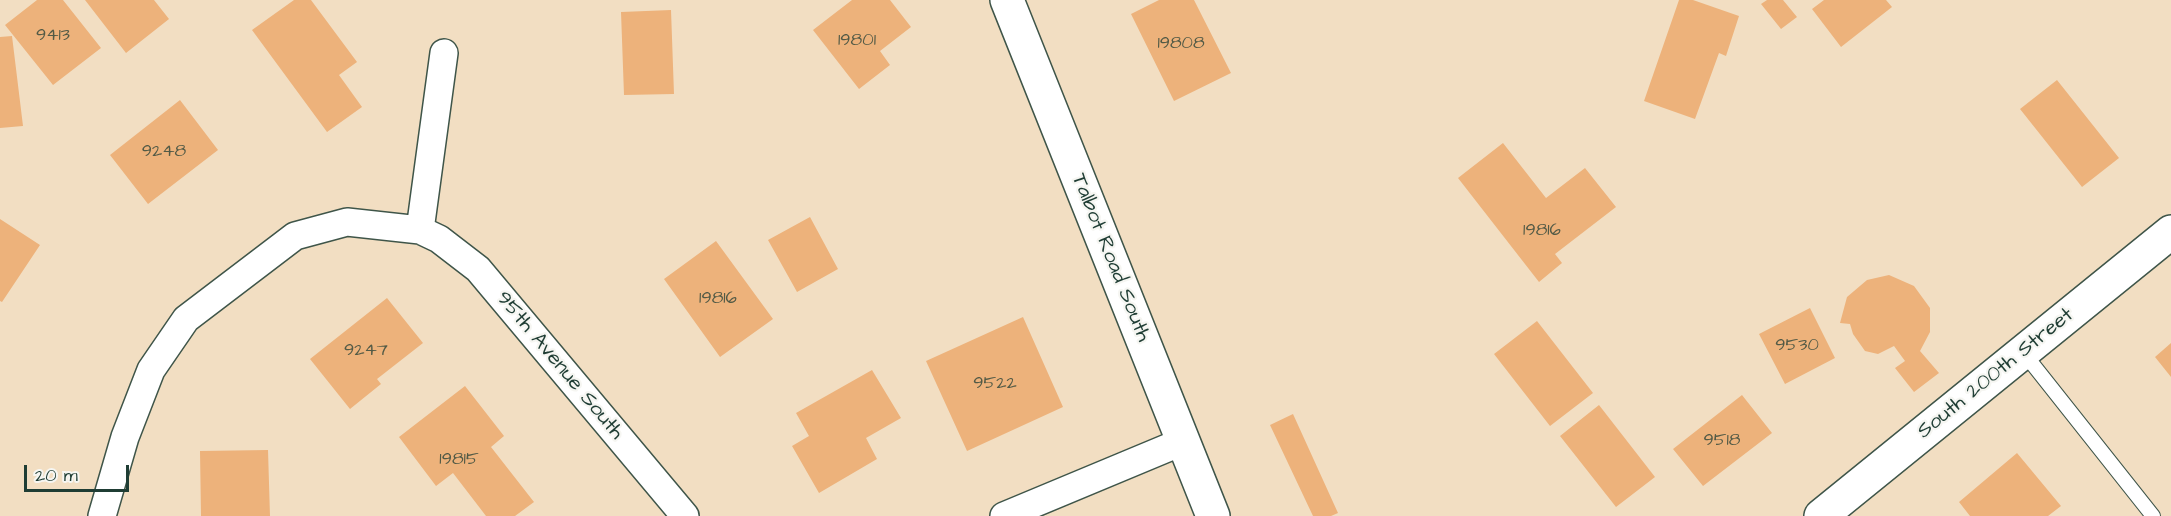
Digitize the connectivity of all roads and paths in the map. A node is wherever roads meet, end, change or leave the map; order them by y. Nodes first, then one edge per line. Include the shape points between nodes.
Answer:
1 (1007, 0) edge
2 (444, 53) dead end
3 (420, 230) junction
4 (2171, 232) edge
5 (2023, 352) junction
6 (1184, 441) junction
7 (102, 516) edge
8 (685, 516) edge
9 (1004, 516) edge
10 (1213, 516) edge
11 (1821, 516) edge
12 (2153, 516) edge

1 - 6 street, Talbot Road South
2 - 3 street
3 - 7 street via 347,222 295,236 186,319 151,370 125,437
3 - 8 street, 95th Avenue South via 439,239 478,269
4 - 5 street, South 200th Street
5 - 11 street, South 200th Street
5 - 12 lane
6 - 9 street
6 - 10 street, Talbot Road South

